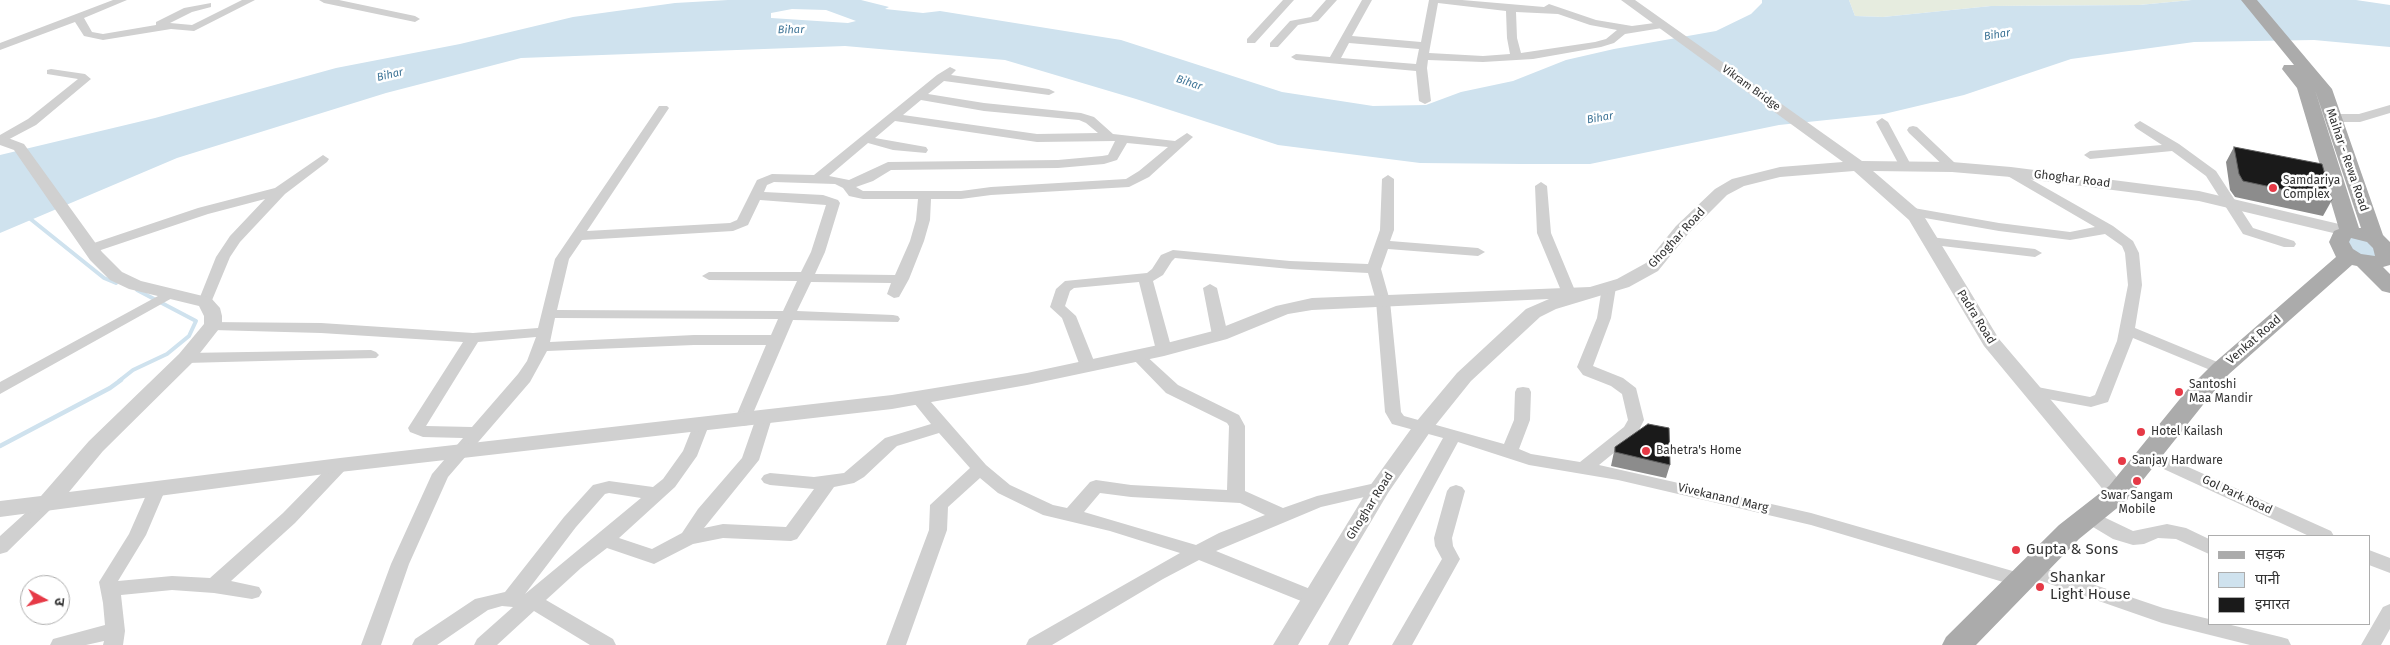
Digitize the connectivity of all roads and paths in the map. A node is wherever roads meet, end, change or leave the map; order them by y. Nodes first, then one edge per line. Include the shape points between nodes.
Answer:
1 (122, 0) edge
2 (250, 0) edge
3 (324, 0) edge
4 (1289, 0) edge
5 (1332, 0) edge
6 (1367, 0) edge
7 (1435, 0) edge
8 (1536, 0) edge
9 (1626, 0) edge
10 (2235, 0) edge
11 (2249, 0) edge
12 (207, 5) dead end
13 (1511, 10) junction
14 (1556, 11) junction
15 (78, 18) junction
16 (415, 19) dead end
17 (154, 27) junction
18 (1666, 27) junction
19 (1630, 29) junction
20 (1345, 39) junction
21 (1251, 41) dead end
22 (1274, 46) dead end
23 (0, 47) edge
24 (1424, 51) junction
25 (1296, 57) dead end
26 (1516, 57) junction
27 (1334, 60) junction
28 (1421, 68) junction
29 (51, 72) dead end
30 (1049, 92) dead end
31 (918, 96) junction
32 (1425, 101) dead end
33 (662, 108) dead end
34 (2390, 109) edge
35 (894, 117) junction
36 (2334, 118) junction
37 (1882, 122) dead end
38 (2140, 125) dead end
39 (1913, 130) dead end
40 (1109, 137) junction
41 (1124, 138) junction
42 (0, 140) edge
43 (866, 140) junction
44 (1832, 146) joint
45 (2175, 147) junction
46 (922, 150) dead end
47 (2090, 155) dead end
48 (324, 158) dead end
49 (1905, 165) junction
50 (1858, 166) junction
51 (1952, 167) junction
52 (2011, 172) junction
53 (817, 179) junction
54 (1388, 179) dead end
55 (848, 185) junction
56 (1541, 186) dead end
57 (280, 191) junction
58 (925, 195) junction
59 (756, 196) junction
60 (2227, 202) junction
61 (1908, 210) junction
62 (2108, 229) junction
63 (577, 236) junction
64 (1930, 241) junction
65 (1382, 244) junction
66 (2289, 244) dead end
67 (90, 249) junction
68 (2372, 250) edge
69 (1478, 252) dead end
70 (2035, 253) dead end
71 (1374, 269) junction
72 (709, 276) dead end
73 (806, 278) junction
74 (1145, 278) junction
75 (902, 279) junction
76 (2390, 286) edge
77 (1609, 287) junction
78 (1210, 288) dead end
79 (1578, 293) junction
80 (169, 294) junction
81 (894, 294) dead end
82 (1383, 301) junction
83 (205, 302) junction
84 (548, 314) junction
85 (788, 315) junction
86 (893, 319) dead end
87 (213, 325) junction
88 (2127, 330) junction
89 (544, 332) junction
90 (1220, 335) junction
91 (473, 338) junction
92 (776, 340) junction
93 (541, 347) junction
94 (1164, 350) junction
95 (371, 355) dead end
96 (1138, 356) junction
97 (186, 358) junction
98 (1088, 366) junction
99 (2221, 369) junction
100 (0, 389) edge
101 (2032, 391) junction
102 (1523, 392) dead end
103 (918, 398) junction
104 (764, 418) junction
105 (742, 420) junction
106 (701, 425) junction
107 (942, 426) junction
108 (1423, 427) junction
109 (478, 434) junction
110 (1454, 435) junction
111 (462, 452) junction
112 (1510, 452) junction
113 (2148, 455) junction
114 (340, 465) junction
115 (1584, 468) junction
116 (980, 469) junction
117 (770, 479) dead end
118 (828, 482) junction
119 (157, 488) junction
120 (1380, 488) junction
121 (1456, 491) dead end
122 (2118, 493) junction
123 (657, 494) junction
124 (1240, 497) junction
125 (48, 502) junction
126 (0, 508) edge
127 (1281, 515) junction
128 (1070, 516) junction
129 (2089, 516) junction
130 (2323, 535) edge
131 (688, 538) junction
132 (605, 540) junction
133 (0, 547) edge
134 (2208, 547) edge
135 (1196, 552) junction
136 (2370, 556) edge
137 (2390, 566) edge
138 (2025, 575) junction
139 (214, 586) junction
140 (110, 589) junction
141 (252, 592) dead end
142 (1313, 598) junction
143 (510, 600) junction
144 (532, 602) junction
145 (2390, 612) edge
146 (114, 638) edge
147 (60, 645) edge
148 (371, 645) edge
149 (422, 645) edge
150 (484, 645) edge
151 (606, 645) edge
152 (896, 645) edge
153 (1036, 645) edge
154 (1285, 645) edge
155 (1338, 645) edge
156 (1402, 645) edge
157 (1957, 645) edge
158 (2281, 645) edge
159 (2371, 645) edge

1 - 15 street
2 - 17 street via 197,28
3 - 16 street
4 - 21 street
5 - 22 street via 1314,19 1294,23
6 - 20 street
7 - 13 street
7 - 24 street
8 - 14 street
9 - 18 street, Vikram Bridge
10 - 68 main road, Maihar - Rewa Road via 2305,87
11 - 36 main road, Maihar - Rewa Road via 2319,83
12 - 17 street via 188,10
13 - 14 street
13 - 26 street
14 - 19 street via 1594,23
15 - 17 street via 88,34 99,37
15 - 23 street
18 - 19 street
18 - 44 street, Vikram Bridge
19 - 26 street via 1598,44
20 - 24 street
20 - 27 street
24 - 26 street via 1483,59
24 - 28 street
25 - 27 street
27 - 28 street
28 - 32 street
29 - 42 street via 86,79 32,122
30 - 31 street via 946,74
31 - 35 street
31 - 40 street via 976,106 1081,117 1090,120
33 - 63 street
34 - 36 street via 2360,118
35 - 40 street via 1038,138
35 - 43 street
36 - 68 main road, Maihar - Rewa Road
37 - 49 street
38 - 45 street
39 - 51 street
40 - 41 street
41 - 55 street via 1113,157 1104,160 1058,164 888,166
41 - 58 street via 1183,141 1129,183
42 - 67 street via 19,147
43 - 46 street
43 - 53 street
44 - 50 street, Padra Road
45 - 47 street
45 - 60 street via 2211,174
48 - 57 street
49 - 50 street, Ghoghar Road
49 - 51 street, Ghoghar Road
50 - 61 street, Padra Road
50 - 77 street, Ghoghar Road via 1780,172 1738,182 1721,192 1682,230 1652,267 1640,276
51 - 52 street, Ghoghar Road
52 - 60 street, Ghoghar Road via 2161,190
52 - 62 street
53 - 55 street via 837,180
53 - 59 street via 768,179 762,183
54 - 65 street via 1388,221
55 - 58 street via 857,195
56 - 79 street via 1544,232
57 - 67 street via 203,211
57 - 83 street via 235,239 223,257
58 - 75 street via 921,226
59 - 63 street via 743,222 733,227
59 - 73 street via 824,199 833,203
60 - 66 street via 2248,231
60 - 68 street, Ghoghar Road
61 - 62 street via 2070,236
61 - 64 street, Padra Road
62 - 88 street via 2128,244 2132,253 2135,285
63 - 84 street via 562,259
64 - 70 street
64 - 101 street, Padra Road via 1991,342
65 - 69 street
65 - 71 street
67 - 80 street via 116,276
68 - 76 main road
68 - 99 main road, Venkat Road
71 - 74 street via 1179,254 1166,258 1158,272
71 - 82 street, Vivekanand Marg
72 - 73 street via 784,275
73 - 75 street
73 - 85 street
74 - 94 street
74 - 98 street via 1075,283 1063,290 1057,308 1070,318
75 - 81 street
77 - 79 street, Ghoghar Road
77 - 115 street via 1604,318 1585,367 1630,392 1636,420 1631,430
78 - 90 street
79 - 82 street
79 - 108 street, Ghoghar Road via 1533,313 1464,377
80 - 83 street
80 - 100 street
82 - 90 street via 1299,306
82 - 108 street, Vivekanand Marg via 1393,412 1398,420
83 - 87 street via 211,308
84 - 85 street
84 - 89 street
85 - 86 street
85 - 92 street
87 - 91 street
87 - 97 street
88 - 99 street
88 - 101 street via 2099,401
89 - 91 street
89 - 93 street
90 - 94 street
91 - 109 street via 416,428
92 - 93 street
92 - 105 street
93 - 109 street via 524,378
94 - 96 street
95 - 97 street
96 - 98 street
96 - 124 street via 1172,389 1236,422 1236,492
97 - 125 street via 96,446
98 - 103 street
99 - 113 main road, Venkat Road
101 - 122 street, Padra Road
102 - 112 street via 1522,420
103 - 104 street
103 - 107 street
104 - 105 street
104 - 131 street via 750,460
105 - 106 street
106 - 111 street
106 - 123 street via 685,462
107 - 116 street
107 - 118 street via 891,442 854,476
108 - 110 street, Vivekanand Marg
108 - 120 street, Ghoghar Road
109 - 111 street
110 - 112 street, Vivekanand Marg
110 - 155 street
111 - 114 street
111 - 148 street via 441,474 400,564
112 - 115 street, Vivekanand Marg via 1552,464
113 - 122 main road, Venkat Road
113 - 130 street, Gol Park Road
114 - 119 street
114 - 139 street via 289,518
115 - 138 street, Vivekanand Marg via 1811,519
116 - 128 street via 1026,502
116 - 152 street via 939,505 938,530
117 - 118 street
118 - 131 street via 791,534 723,531
119 - 125 street
119 - 140 street via 137,535 108,582
120 - 127 street via 1330,499
120 - 142 street, Ghoghar Road
121 - 156 street via 1442,538 1451,558
122 - 129 main road, Venkat Road
123 - 132 street
123 - 143 street via 609,487 599,489
124 - 127 street
124 - 128 street via 1096,486
125 - 126 street
125 - 133 street
127 - 135 street
128 - 135 street via 1111,525
129 - 134 street via 2132,538 2167,531 2180,533
129 - 138 main road, Venkat Road
131 - 132 street via 654,556
132 - 144 street via 574,563
135 - 142 street
135 - 153 street
136 - 137 street
138 - 157 main road, Venkat Road
138 - 158 street, Vivekanand Marg
139 - 140 street via 172,583
139 - 141 street
140 - 146 street
142 - 154 street, Ghoghar Road
143 - 144 street
143 - 149 street via 482,604
144 - 150 street
144 - 151 street
145 - 159 street
146 - 147 street via 90,636

